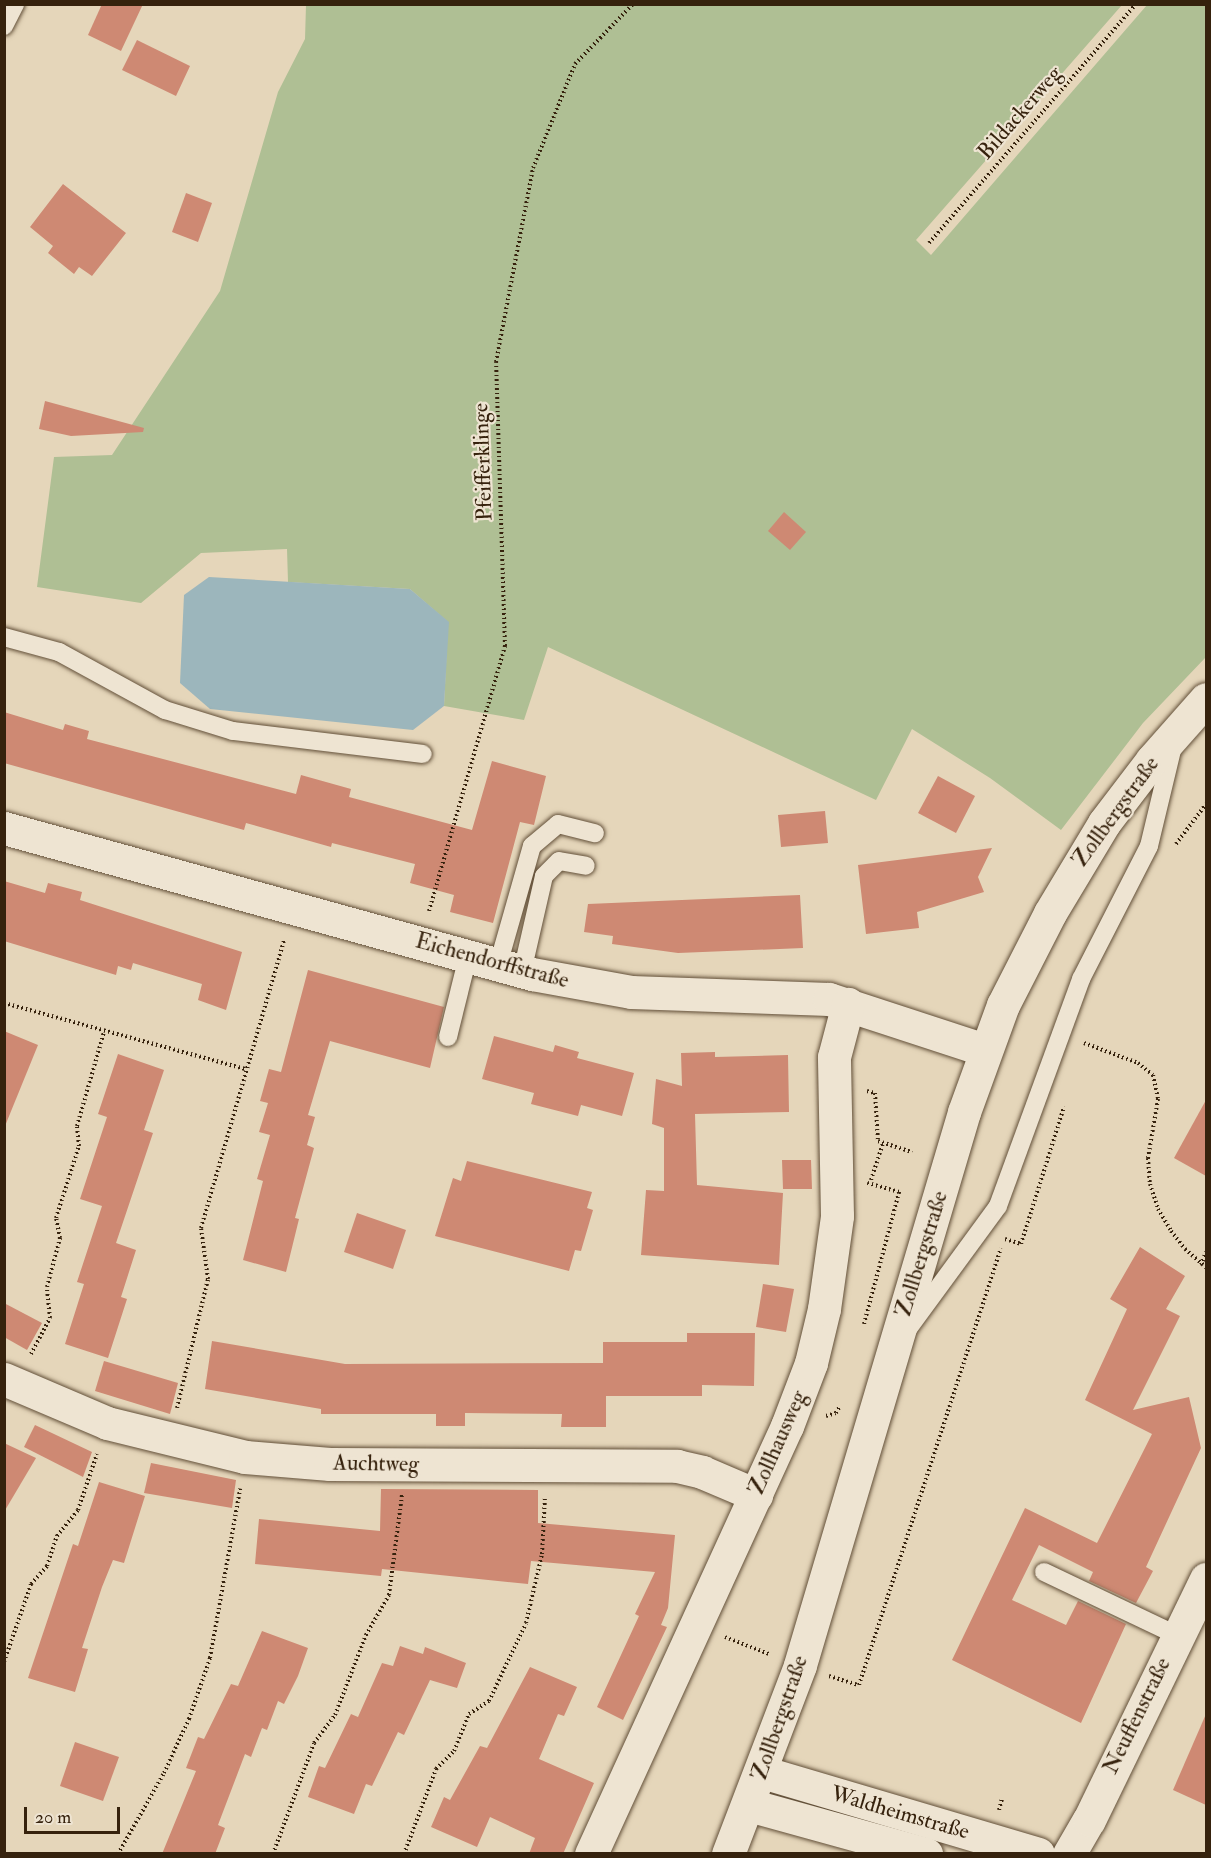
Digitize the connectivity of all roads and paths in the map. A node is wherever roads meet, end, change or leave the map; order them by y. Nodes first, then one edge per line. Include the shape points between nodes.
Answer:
1 (15, 4) edge
2 (633, 4) edge
3 (1136, 4) edge
4 (4, 26) edge
5 (928, 243) dead end
6 (4, 637) edge
7 (1206, 699) edge
8 (1176, 732) junction
9 (423, 754) dead end
10 (4, 828) edge
11 (595, 833) dead end
12 (586, 866) dead end
13 (293, 907) junction
14 (422, 942) junction
15 (496, 964) junction
16 (4, 1003) edge
17 (848, 1004) junction
18 (104, 1032) junction
19 (448, 1037) dead end
20 (1072, 1039) dead end
21 (985, 1050) junction
22 (246, 1070) junction
23 (834, 1090) junction
24 (1057, 1102) dead end
25 (884, 1143) junction
26 (912, 1152) dead end
27 (873, 1173) dead end
28 (870, 1183) dead end
29 (1206, 1252) edge
30 (1201, 1265) junction
31 (1206, 1267) edge
32 (863, 1329) dead end
33 (892, 1349) junction
34 (10, 1382) edge
35 (842, 1399) dead end
36 (107, 1423) junction
37 (787, 1426) junction
38 (169, 1441) junction
39 (245, 1457) junction
40 (397, 1465) junction
41 (546, 1465) junction
42 (756, 1495) junction
43 (1044, 1572) dead end
44 (1206, 1579) edge
45 (696, 1626) junction
46 (1176, 1635) junction
47 (4, 1662) edge
48 (812, 1670) junction
49 (762, 1772) junction
50 (749, 1805) junction
51 (118, 1854) edge
52 (273, 1854) edge
53 (404, 1854) edge
54 (591, 1854) edge
55 (728, 1854) edge
56 (926, 1854) edge
57 (1038, 1854) edge
58 (1069, 1854) edge

1 - 4 lane
2 - 14 path, Pfeifferklinge via 575,64 535,160 496,362 505,646
3 - 5 path, Bildackerweg
6 - 9 lane via 59,652 165,710 233,731
7 - 8 street, Zollbergstraße
8 - 21 street, Zollbergstraße via 1130,788 1077,866 1026,959
8 - 33 lane via 1149,846 1081,979 998,1206
10 - 13 street, Eichendorffstraße
11 - 15 lane via 558,824 532,846
12 - 15 lane via 559,861 544,876
13 - 14 street, Eichendorffstraße
13 - 22 path
14 - 15 street, Eichendorffstraße
15 - 17 street, Eichendorffstraße via 631,992 811,997
15 - 19 lane
16 - 18 path
17 - 21 street, Eichendorffstraße
17 - 23 street, Zollhausweg via 835,1046
18 - 22 path
18 - 34 path via 76,1126 79,1146 56,1218 60,1238 46,1287 50,1318
20 - 30 path via 1138,1063 1153,1075 1158,1099 1148,1158 1150,1184 1171,1231
21 - 33 street, Zollbergstraße
22 - 38 path via 201,1228 208,1279
23 - 25 path via 875,1092 878,1141
23 - 37 street, Zollhausweg via 839,1176 833,1251 819,1334
24 - 48 path via 1065,1104 1021,1244 1004,1239 859,1685
25 - 26 path
25 - 27 path
28 - 32 path via 899,1192
29 - 30 path
30 - 31 path
33 - 48 street, Zollbergstraße
34 - 36 street, Auchtweg
35 - 37 path via 836,1413
36 - 38 street, Auchtweg
36 - 47 path via 80,1504 57,1536 47,1566 31,1584
37 - 42 street, Zollhausweg
38 - 39 street, Auchtweg
39 - 40 street, Auchtweg via 293,1463
39 - 51 path via 210,1658 189,1719 164,1773
40 - 41 street, Auchtweg
40 - 52 path via 402,1491 389,1595 366,1635 334,1715 314,1743
41 - 42 street, Auchtweg via 690,1468
41 - 53 path via 542,1554 526,1623 489,1701 469,1714 454,1751 436,1769
42 - 45 street, Zollhausweg
43 - 46 lane
44 - 46 street, Neuffenstraße
45 - 48 path
45 - 54 street, Zollhausweg
46 - 58 street, Neuffenstraße via 1089,1820
48 - 49 street, Zollbergstraße
49 - 50 street, Zollbergstraße
49 - 57 street, Waldheimstraße
50 - 55 street, Zollbergstraße
50 - 56 street, Waldheimstraße

